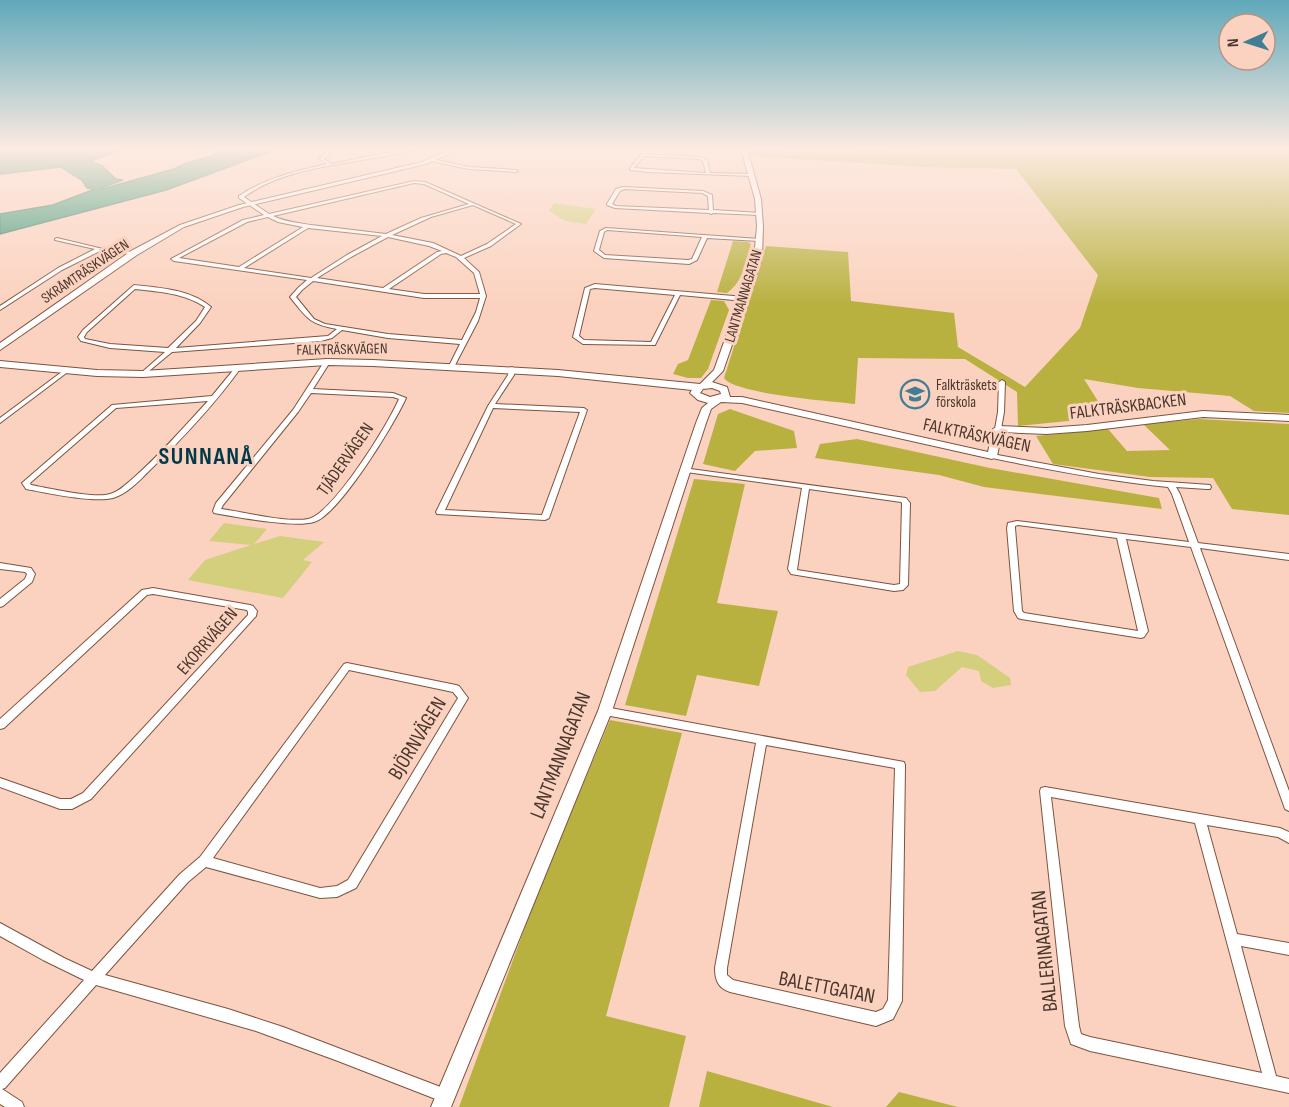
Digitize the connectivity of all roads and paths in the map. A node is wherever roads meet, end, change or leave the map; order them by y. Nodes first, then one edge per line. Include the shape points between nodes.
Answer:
1 (246, 201) edge
2 (260, 201) edge
3 (332, 201) edge
4 (465, 201) edge
5 (611, 201) edge
6 (710, 201) edge
7 (757, 201) edge
8 (250, 203) junction
9 (473, 204) junction
10 (711, 213) junction
11 (760, 214) junction
12 (268, 215) junction
13 (309, 225) junction
14 (391, 235) junction
15 (705, 236) junction
16 (57, 240) dead end
17 (759, 240) junction
18 (102, 249) junction
19 (447, 251) junction
20 (134, 253) junction
21 (460, 258) junction
22 (238, 269) junction
23 (312, 279) junction
24 (384, 290) junction
25 (678, 293) junction
26 (483, 296) junction
27 (745, 299) junction
28 (0, 308) edge
29 (340, 329) junction
30 (463, 342) junction
31 (0, 347) edge
32 (169, 350) junction
33 (327, 362) junction
34 (0, 364) edge
35 (452, 366) junction
36 (237, 369) junction
37 (512, 369) junction
38 (67, 370) junction
39 (718, 371) junction
40 (143, 374) junction
41 (1002, 382) dead end
42 (311, 391) junction
43 (698, 391) junction
44 (722, 395) junction
45 (215, 398) junction
46 (491, 406) junction
47 (705, 413) junction
48 (1289, 418) edge
49 (0, 421) edge
50 (998, 429) junction
51 (992, 456) junction
52 (686, 470) junction
53 (1171, 485) junction
54 (806, 487) junction
55 (1207, 487) dead end
56 (900, 499) joint
57 (1121, 536) junction
58 (1194, 544) junction
59 (1289, 557) edge
60 (0, 566) edge
61 (0, 604) edge
62 (605, 711) junction
63 (0, 725) edge
64 (762, 740) junction
65 (0, 782) edge
66 (1289, 806) edge
67 (1200, 820) junction
68 (1289, 838) edge
69 (204, 861) junction
70 (0, 928) edge
71 (1232, 939) junction
72 (1289, 949) edge
73 (94, 978) junction
74 (1271, 1082) junction
75 (0, 1083) edge
76 (1289, 1086) edge
77 (0, 1095) edge
78 (444, 1101) edge
79 (17, 1107) edge

1 - 8 street
2 - 8 street, SKRÅMTRÄSKVÄGEN
3 - 12 street
4 - 9 street
5 - 10 street via 609,204 615,207
6 - 10 street
7 - 11 street, LANTMANNAGATAN
8 - 12 street
8 - 20 street, SKRÅMTRÄSKVÄGEN via 182,226
9 - 14 street via 417,221
9 - 21 street via 519,224 489,245
10 - 11 street
11 - 17 street, LANTMANNAGATAN
12 - 13 street
12 - 22 street via 235,225 174,259
13 - 14 street
13 - 22 street
14 - 19 street
14 - 23 street
15 - 15 street via 606,229 597,251 604,256 689,261 694,260
15 - 17 street
16 - 18 street
17 - 27 street, LANTMANNAGATAN via 758,258
18 - 20 street
18 - 28 street via 60,269
19 - 21 street
19 - 24 street
20 - 31 street, SKRÅMTRÄSKVÄGEN
21 - 26 street via 473,268
22 - 23 street
23 - 24 street
23 - 29 street via 298,289 293,297 295,302 312,320
24 - 26 street via 436,297
25 - 25 street via 588,288 577,340 653,344
25 - 27 street
26 - 30 street
27 - 39 street, LANTMANNAGATAN
29 - 30 street
29 - 32 street via 321,339
30 - 35 street
32 - 32 street via 206,311 208,307 202,302 134,286 81,337 90,343 110,346
32 - 40 street
33 - 35 street, FALKTRÄSKVÄGEN
33 - 36 street, FALKTRÄSKVÄGEN
33 - 42 street, TJÄDERVÄGEN
34 - 38 street, FALKTRÄSKVÄGEN
35 - 37 street, FALKTRÄSKVÄGEN
36 - 40 street, FALKTRÄSKVÄGEN
36 - 45 street
37 - 43 street, FALKTRÄSKVÄGEN via 599,376
37 - 46 street
38 - 40 street, FALKTRÄSKVÄGEN
38 - 49 street
39 - 43 street, LANTMANNAGATAN
39 - 44 street
41 - 50 street
42 - 42 street, TJÄDERVÄGEN via 219,506 218,511 301,522 315,520 331,507 360,469 403,398
43 - 44 street
43 - 44 street via 713,385
43 - 47 street
44 - 47 street, LANTMANNAGATAN
44 - 51 street, FALKTRÄSKVÄGEN
45 - 45 street via 115,496 29,487 26,483 114,406
46 - 46 street via 440,512 545,518 584,410
47 - 52 street, LANTMANNAGATAN
48 - 50 street, FALKTRÄSKBACKEN via 1203,414 1087,428
50 - 51 street
51 - 53 street, FALKTRÄSKVÄGEN via 1089,475
52 - 54 street
52 - 62 street, LANTMANNAGATAN
53 - 55 street, FALKTRÄSKVÄGEN
53 - 58 street
54 - 56 street
54 - 56 street via 794,572 900,588 904,585 906,503
57 - 57 street via 1011,525 1021,616 1141,635
57 - 58 street
58 - 59 street
58 - 66 street
60 - 61 street via 28,570 31,574
62 - 64 street, BALETTGATAN
62 - 78 street, LANTMANNAGATAN
63 - 65 street, EKORRVÄGEN via 145,592 254,611 87,796 72,804 60,804
64 - 64 street, BALETTGATAN via 900,765 895,1001 888,1014 876,1019 730,986 721,978
67 - 68 street via 1280,833
67 - 71 street
67 - 74 street, BALLERINAGATAN via 1046,791 1072,1026 1076,1039 1090,1044
69 - 69 street, BJÖRNVÄGEN via 347,666 461,693 463,698 364,865 343,891 320,892
69 - 73 street, BJÖRNVÄGEN
70 - 73 street
71 - 72 street
71 - 74 street
73 - 75 street, BJÖRNVÄGEN
73 - 78 street via 302,1041
74 - 76 street
77 - 79 street

